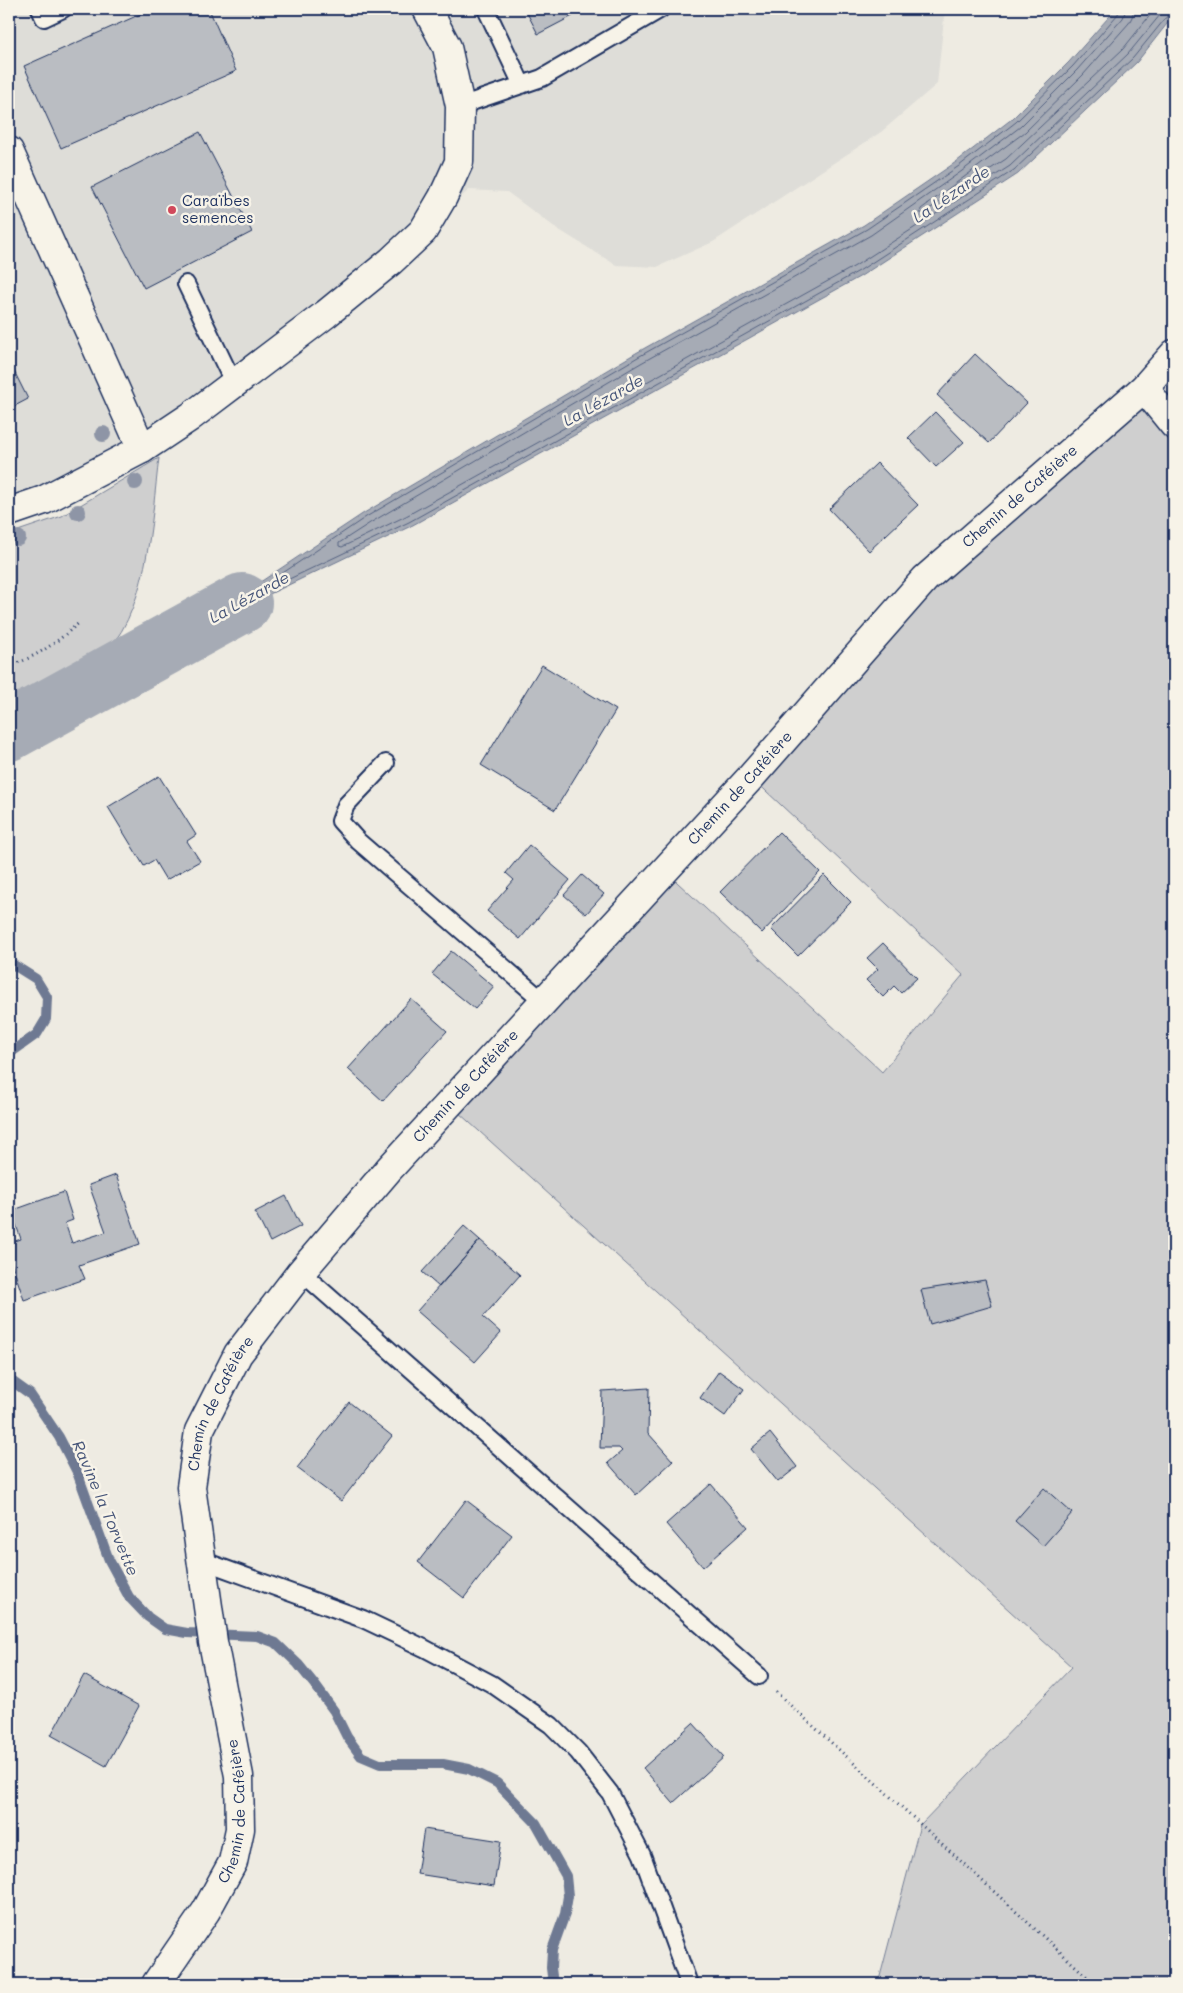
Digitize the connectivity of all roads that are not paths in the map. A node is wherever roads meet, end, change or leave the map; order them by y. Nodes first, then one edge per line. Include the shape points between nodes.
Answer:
1 (40, 9) edge
2 (63, 9) edge
3 (427, 9) edge
4 (486, 9) edge
5 (661, 9) edge
6 (522, 85) junction
7 (460, 106) junction
8 (9, 151) edge
9 (186, 284) dead end
10 (1174, 354) edge
11 (234, 384) junction
12 (1144, 388) junction
13 (1174, 425) edge
14 (142, 449) junction
15 (9, 512) edge
16 (386, 763) dead end
17 (543, 1001) junction
18 (301, 1272) junction
19 (201, 1560) junction
20 (759, 1676) road end
21 (156, 1984) edge
22 (688, 1984) edge

1 - 2 lane via 44,18
3 - 7 street via 447,47
4 - 6 lane
5 - 6 lane via 542,78
6 - 7 lane
7 - 11 street via 459,162 423,231 326,314
8 - 14 street
9 - 11 lane
10 - 12 street, Chemin de Caféière
11 - 14 street
12 - 13 street
12 - 17 street, Chemin de Caféière via 925,579 751,777
14 - 15 street via 44,500
16 - 17 lane via 346,806 340,820 358,841
17 - 18 street, Chemin de Caféière via 389,1169
18 - 19 street, Chemin de Caféière via 238,1354 199,1431 191,1487
18 - 20 lane
19 - 21 street, Chemin de Caféière via 239,1776 240,1828 233,1862 206,1911
19 - 22 lane via 363,1619 492,1684 551,1725 578,1752 610,1793 642,1855

